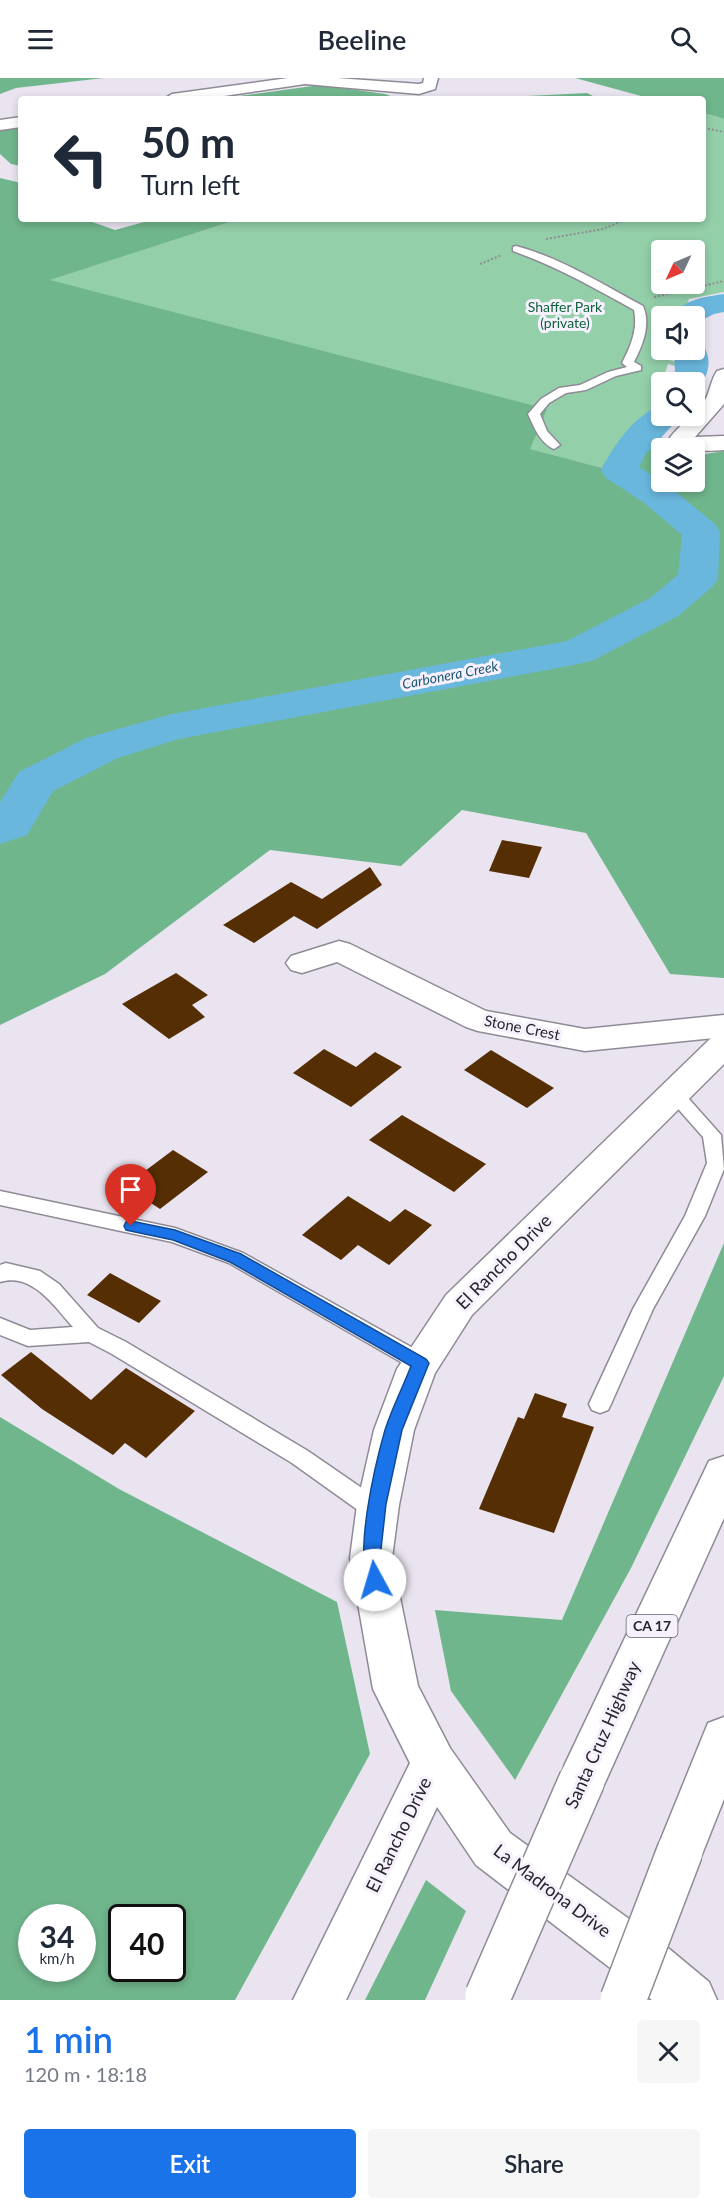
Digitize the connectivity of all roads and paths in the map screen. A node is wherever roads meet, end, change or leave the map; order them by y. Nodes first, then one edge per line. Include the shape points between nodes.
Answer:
1 (431, 78) edge
2 (193, 96) edge
3 (18, 122) edge
4 (0, 125) edge
5 (706, 128) edge
6 (724, 132) edge
7 (516, 249) dead end
8 (724, 281) edge
9 (639, 308) junction
10 (720, 369) edge
11 (724, 443) edge
12 (554, 445) dead end
13 (302, 963) dead end
14 (724, 1026) edge
15 (724, 1045) edge
16 (674, 1094) junction
17 (0, 1198) edge
18 (0, 1274) edge
19 (0, 1326) edge
20 (91, 1334) junction
21 (421, 1363) junction
22 (600, 1404) dead end
23 (724, 1473) edge
24 (377, 1511) junction
25 (724, 1738) edge
26 (434, 1763) junction
27 (487, 1998) edge
28 (320, 2000) edge
29 (623, 2000) edge
30 (691, 2000) edge

1 - 2 main road via 430,86 418,89 305,80
3 - 4 main road
5 - 6 path
7 - 9 lane via 563,268
8 - 9 path via 656,295
9 - 12 lane via 640,340 628,363 637,368 582,388 563,390 545,401 534,414 542,432
10 - 11 main road via 722,389 709,413 680,439 699,445
13 - 14 main road, Stone Crest via 339,951 478,1020 585,1040
15 - 16 main road, El Rancho Drive
16 - 21 main road, El Rancho Drive via 459,1305
16 - 22 lane via 712,1135 717,1163 695,1216 643,1309
17 - 21 lane via 175,1235 236,1258
18 - 20 lane via 6,1271 33,1276 52,1289
19 - 20 lane via 28,1338
20 - 24 lane via 300,1457
21 - 24 main road, El Rancho Drive via 394,1430
23 - 27 main road, Santa Cruz Highway / CA 17, bridge via 582,1780
24 - 26 main road, El Rancho Drive via 371,1558 396,1689
25 - 29 main road, bridge
26 - 28 main road, El Rancho Drive
26 - 30 main road, La Madrona Drive via 492,1849 644,1960

